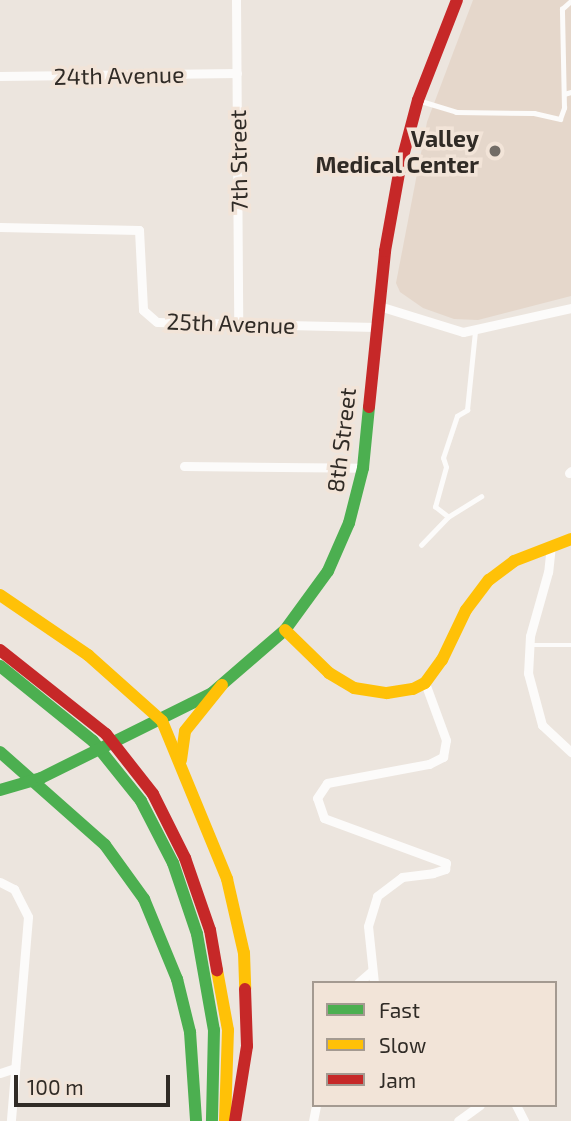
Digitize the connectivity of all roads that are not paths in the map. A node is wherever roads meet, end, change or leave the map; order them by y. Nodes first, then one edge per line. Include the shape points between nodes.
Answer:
1 (236, 0) edge
2 (457, 0) edge
3 (571, 1) edge
4 (562, 41) junction
5 (571, 44) edge
6 (237, 73) junction
7 (0, 76) edge
8 (571, 92) edge
9 (564, 94) junction
10 (418, 100) junction
11 (0, 227) edge
12 (379, 306) junction
13 (571, 308) edge
14 (238, 323) junction
15 (376, 327) junction
16 (475, 331) junction
17 (184, 466) dead end
18 (363, 468) junction
19 (481, 496) dead end
20 (448, 517) junction
21 (571, 539) edge
22 (421, 545) dead end
23 (551, 545) junction
24 (0, 595) edge
25 (285, 630) junction
26 (528, 645) junction
27 (571, 645) edge
28 (0, 650) edge
29 (0, 666) edge
30 (425, 683) junction
31 (222, 685) junction
32 (162, 721) junction
33 (0, 752) edge
34 (571, 752) edge
35 (182, 768) junction
36 (33, 780) junction
37 (0, 790) edge
38 (0, 882) edge
39 (372, 971) junction
40 (360, 981) edge
41 (374, 981) edge
42 (15, 1068) junction
43 (0, 1073) edge
44 (477, 1107) edge
45 (11, 1121) edge
46 (196, 1121) edge
47 (212, 1121) edge
48 (225, 1121) edge
49 (235, 1121) edge
50 (458, 1121) edge

1 - 6 street, 7th Street
2 - 10 main road, 8th Street
3 - 4 lane via 562,9
4 - 5 lane
4 - 9 lane
6 - 7 street, 24th Avenue
6 - 14 street, 7th Street
8 - 9 lane
9 - 10 lane via 560,119 534,113 456,112
10 - 12 main road, 8th Street via 390,216
11 - 14 street, 25th Avenue via 139,230 145,317 157,322
12 - 15 main road, 8th Street
12 - 16 street via 447,329
13 - 16 street
14 - 15 street, 25th Avenue
15 - 18 main road, 8th Street
16 - 20 lane via 467,410 457,416 435,508
17 - 18 street
18 - 25 main road, 8th Street via 341,544 310,600
19 - 20 lane
20 - 22 lane
21 - 23 main road
23 - 26 street
23 - 30 main road via 514,561 477,592 446,654
24 - 32 main road via 88,655
25 - 30 main road via 330,673 354,688 401,692
25 - 31 main road, 8th Street
26 - 27 lane
26 - 34 street via 534,710 550,736
28 - 48 main road via 106,734 153,794 185,858 210,930 224,1003 230,1064
29 - 47 main road via 71,720 119,770 173,863 197,934 214,1030
30 - 39 street via 446,740 443,757 429,764 327,783 317,798 324,818 446,863 444,869 402,877 384,887 369,917
31 - 32 main road, 8th Street
31 - 35 main road via 185,731
32 - 35 main road
32 - 36 main road, 8th Street
33 - 36 main road
35 - 49 main road via 227,879 244,953 247,1046
36 - 37 main road, 8th Street
36 - 46 main road via 105,845 144,899 177,979 190,1032
38 - 42 street via 14,889 28,917
39 - 40 street
39 - 41 street
42 - 43 street
42 - 45 street
44 - 50 street

